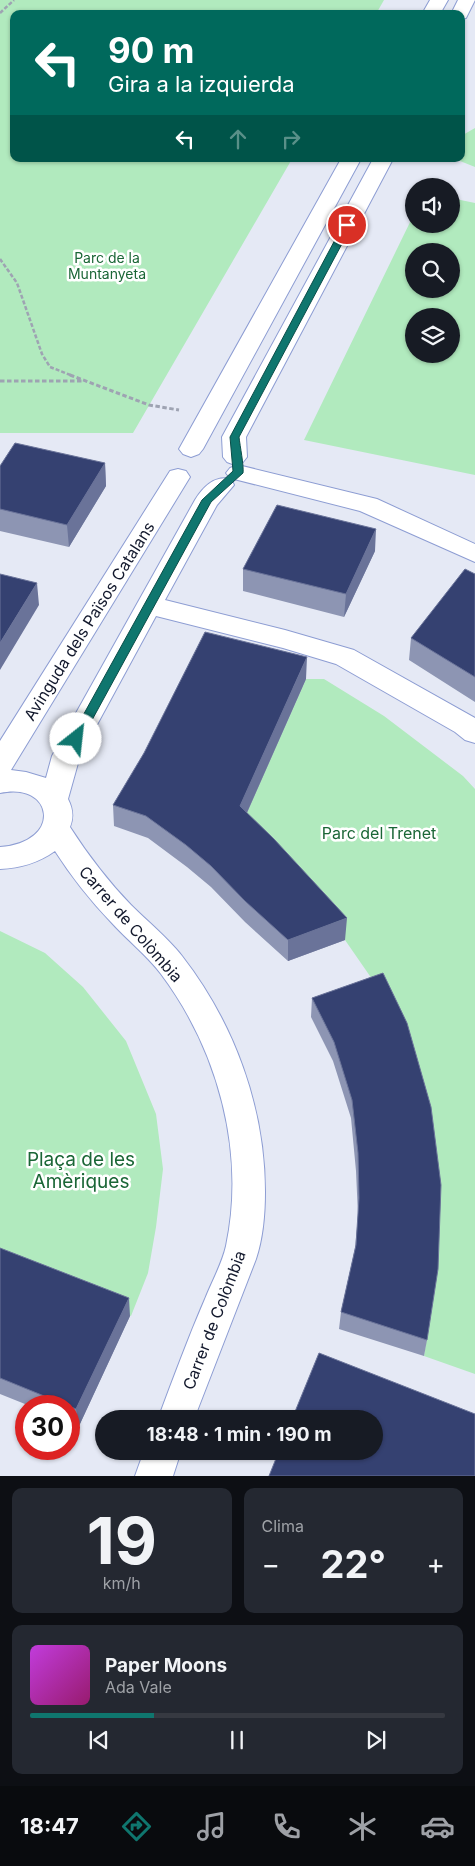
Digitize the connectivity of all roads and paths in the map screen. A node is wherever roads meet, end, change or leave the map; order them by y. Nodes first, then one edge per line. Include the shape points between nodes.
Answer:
1 (11, 1) edge
2 (0, 8) edge
3 (5, 8) junction
4 (0, 12) edge
5 (349, 162) edge
6 (381, 162) edge
7 (0, 259) edge
8 (0, 381) edge
9 (85, 381) junction
10 (209, 416) junction
11 (191, 449) junction
12 (232, 472) junction
13 (178, 477) junction
14 (475, 554) edge
15 (150, 605) junction
16 (475, 734) edge
17 (0, 764) edge
18 (0, 782) edge
19 (55, 814) junction
20 (0, 858) edge
21 (179, 1410) edge
22 (160, 1460) edge
23 (154, 1476) edge

1 - 3 path
2 - 3 path
3 - 4 path
5 - 10 street
6 - 12 street via 234,437
7 - 9 path via 17,283 42,354 50,366
8 - 9 path
9 - 10 path via 149,405
10 - 11 street
11 - 12 street via 211,446 229,452
11 - 13 street via 178,458 175,471
12 - 13 street via 212,488 192,486
12 - 14 street via 368,505
12 - 15 street via 207,500
13 - 17 street, Avinguda dels Països Catalans
15 - 16 street via 344,656 465,725
15 - 19 street via 66,756
18 - 19 street via 25,782 42,788
19 - 20 street via 46,844 30,854
19 - 21 street, Carrer de Colòmbia via 77,862 113,906 170,964 196,1000 233,1081 244,1126 249,1185 242,1247
22 - 23 street

